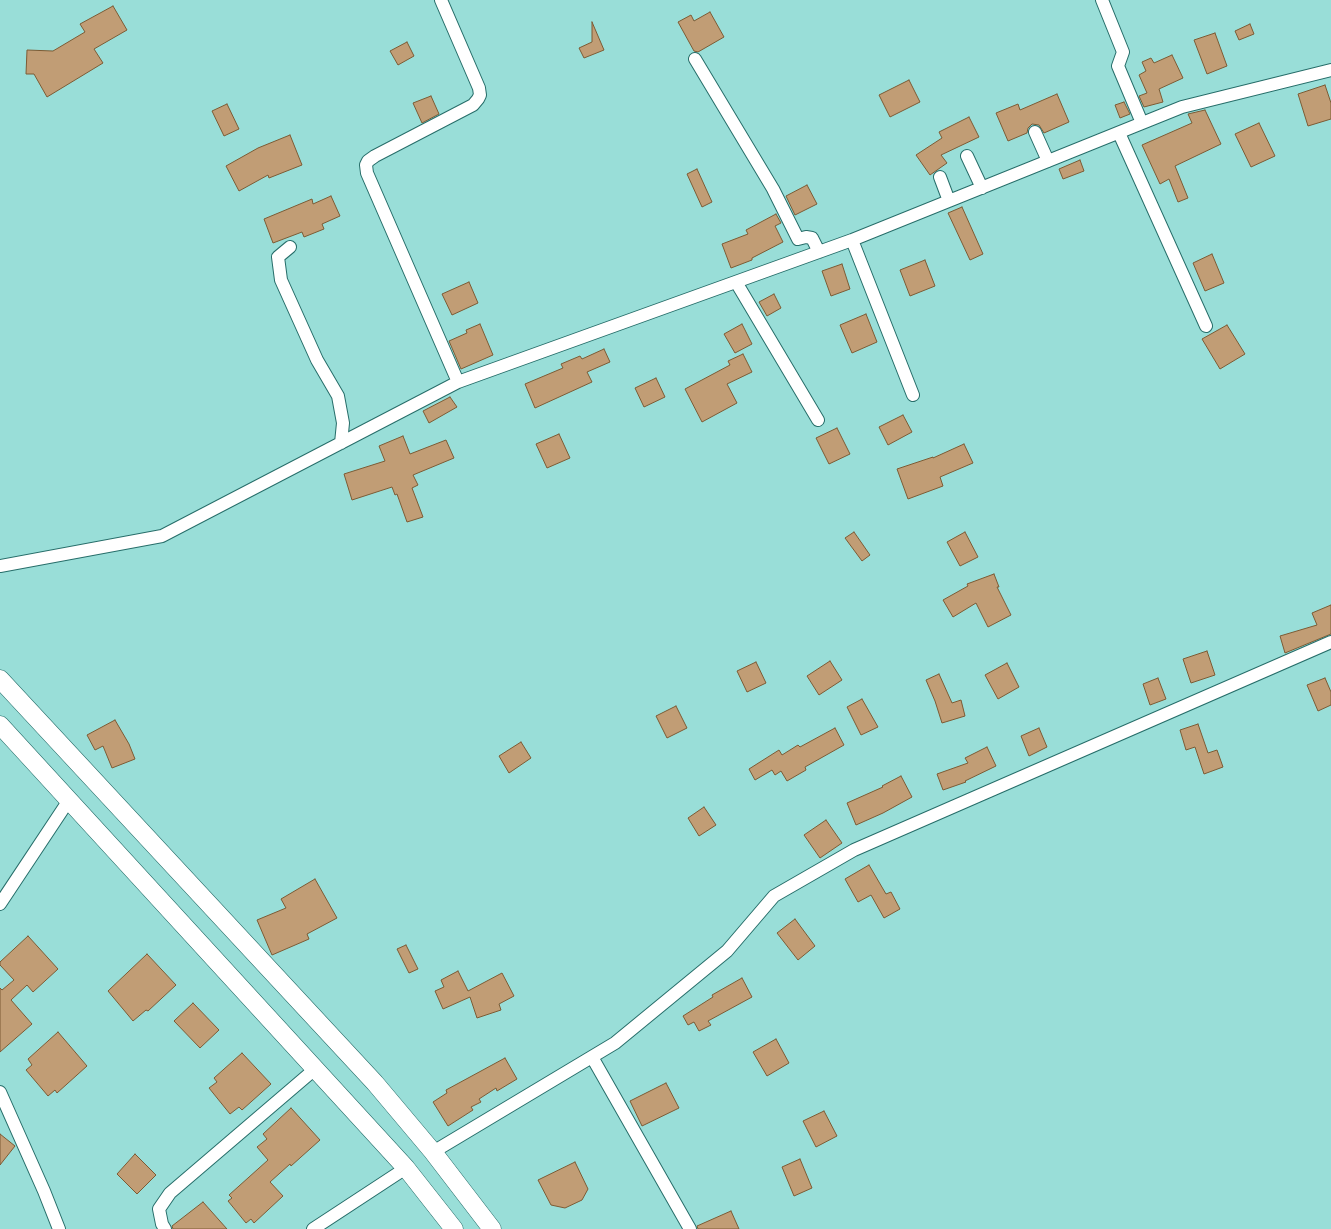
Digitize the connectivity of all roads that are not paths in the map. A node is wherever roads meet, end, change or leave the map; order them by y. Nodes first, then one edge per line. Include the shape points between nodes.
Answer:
1 (441, 0) edge
2 (1102, 0) edge
3 (695, 58) dead end
4 (1331, 70) edge
5 (1142, 124) junction
6 (1035, 132) dead end
7 (1119, 133) junction
8 (967, 156) dead end
9 (1048, 161) junction
10 (940, 178) dead end
11 (982, 188) junction
12 (949, 201) junction
13 (852, 240) junction
14 (290, 247) dead end
15 (819, 252) junction
16 (736, 282) junction
17 (1206, 326) dead end
18 (458, 382) junction
19 (913, 395) dead end
20 (818, 420) dead end
21 (341, 443) junction
22 (0, 566) edge
23 (1331, 642) edge
24 (0, 679) edge
25 (0, 725) edge
26 (69, 800) junction
27 (0, 904) edge
28 (592, 1057) junction
29 (315, 1068) junction
30 (0, 1092) edge
31 (433, 1152) junction
32 (406, 1168) junction
33 (59, 1229) edge
34 (165, 1229) edge
35 (313, 1229) edge
36 (454, 1229) edge
37 (492, 1229) edge
38 (690, 1229) edge

1 - 18 street via 480,95 474,105 375,156 366,165
2 - 5 street via 1123,52 1118,66
3 - 15 street via 773,189 798,239 812,238
4 - 5 street via 1182,107
5 - 7 street
6 - 9 street
7 - 9 street
7 - 17 street
8 - 11 street
9 - 11 street
10 - 12 street
11 - 12 street
12 - 13 street
13 - 15 street
13 - 19 street
14 - 21 street via 278,257 281,280 317,360 338,396 343,423
15 - 16 street
16 - 18 street
16 - 20 street
18 - 21 street
21 - 22 street via 162,536
23 - 28 street via 854,850 774,896 727,951 615,1044
24 - 31 main road via 375,1083
25 - 26 main road
26 - 27 street
26 - 29 main road
28 - 31 street
28 - 38 street
29 - 32 main road
29 - 34 street via 170,1193 159,1209
30 - 33 street
31 - 37 main road
32 - 35 street
32 - 36 main road

